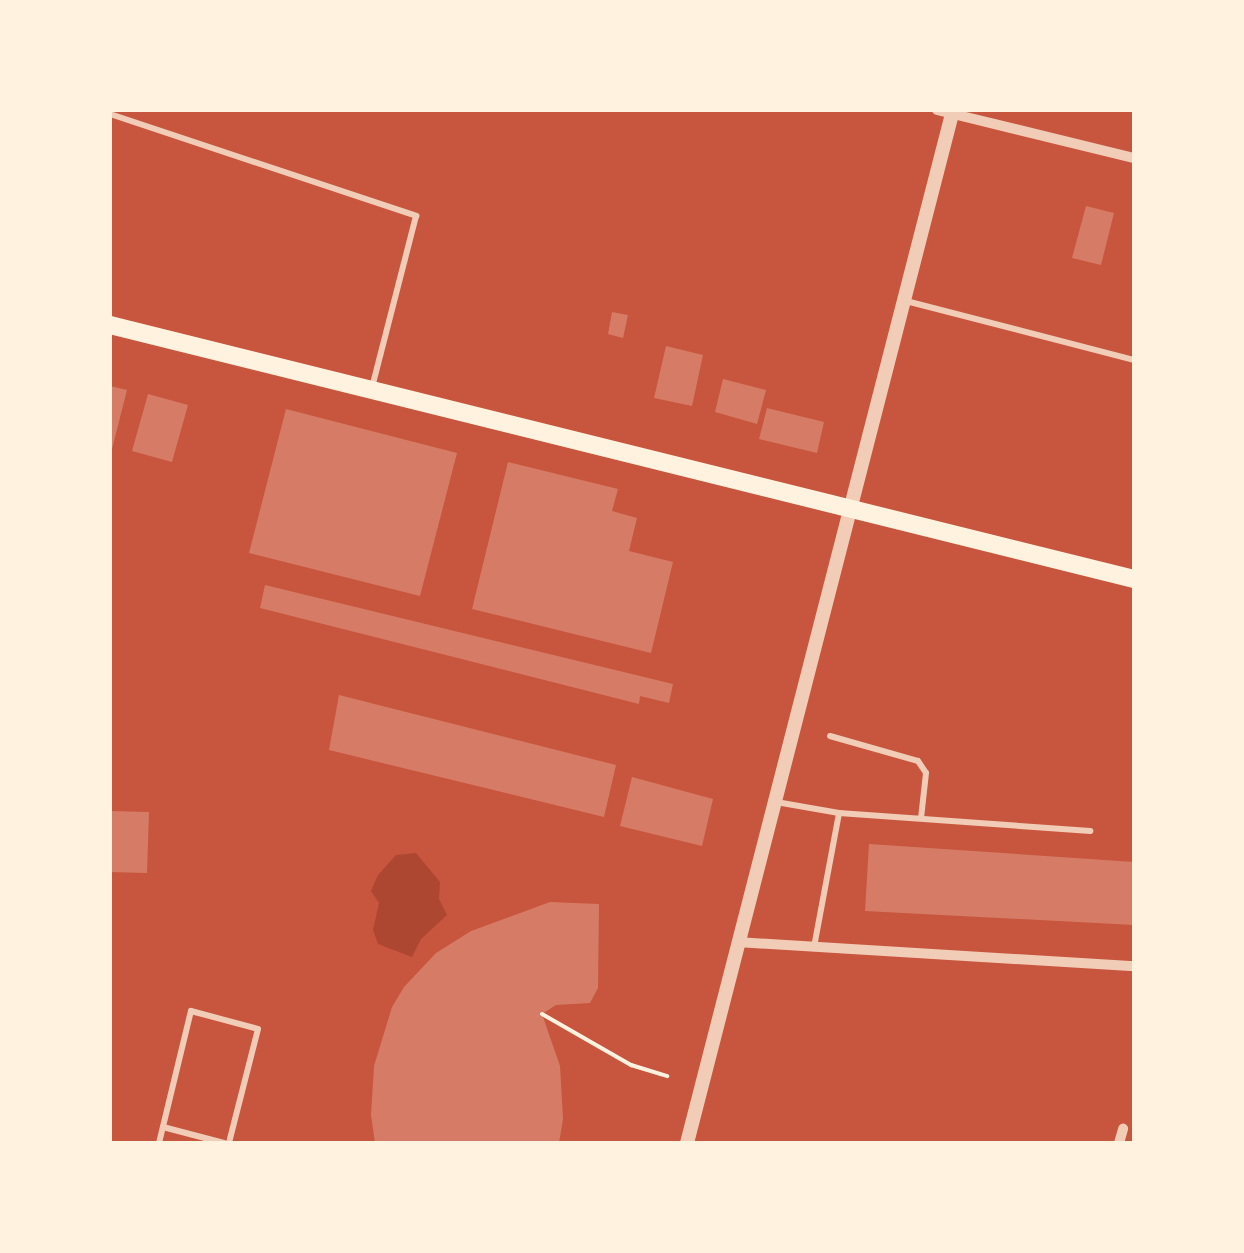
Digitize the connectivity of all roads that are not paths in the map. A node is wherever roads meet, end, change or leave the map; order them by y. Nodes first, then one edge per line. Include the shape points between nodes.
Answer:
1 (947, 111) edge
2 (110, 114) edge
3 (1134, 158) edge
4 (904, 300) junction
5 (110, 325) edge
6 (1134, 360) edge
7 (372, 390) junction
8 (852, 508) junction
9 (1134, 579) edge
10 (830, 736) dead end
11 (775, 802) junction
12 (839, 813) junction
13 (921, 818) junction
14 (1090, 831) dead end
15 (737, 942) junction
16 (814, 946) junction
17 (1134, 966) edge
18 (163, 1127) junction
19 (1123, 1129) dead end
20 (159, 1143) edge
21 (227, 1143) edge
22 (686, 1143) edge
23 (1119, 1143) edge

1 - 3 street
1 - 4 street
2 - 7 lane via 416,216
4 - 6 lane
4 - 8 street
5 - 7 main road
7 - 8 main road
8 - 9 main road
8 - 11 street
10 - 13 lane via 918,761 926,773
11 - 12 lane
11 - 15 street
12 - 13 lane
12 - 16 lane
13 - 14 lane
15 - 16 street
15 - 22 street
16 - 17 street
18 - 20 lane
18 - 21 lane
18 - 21 lane via 191,1011 258,1029
19 - 23 street

